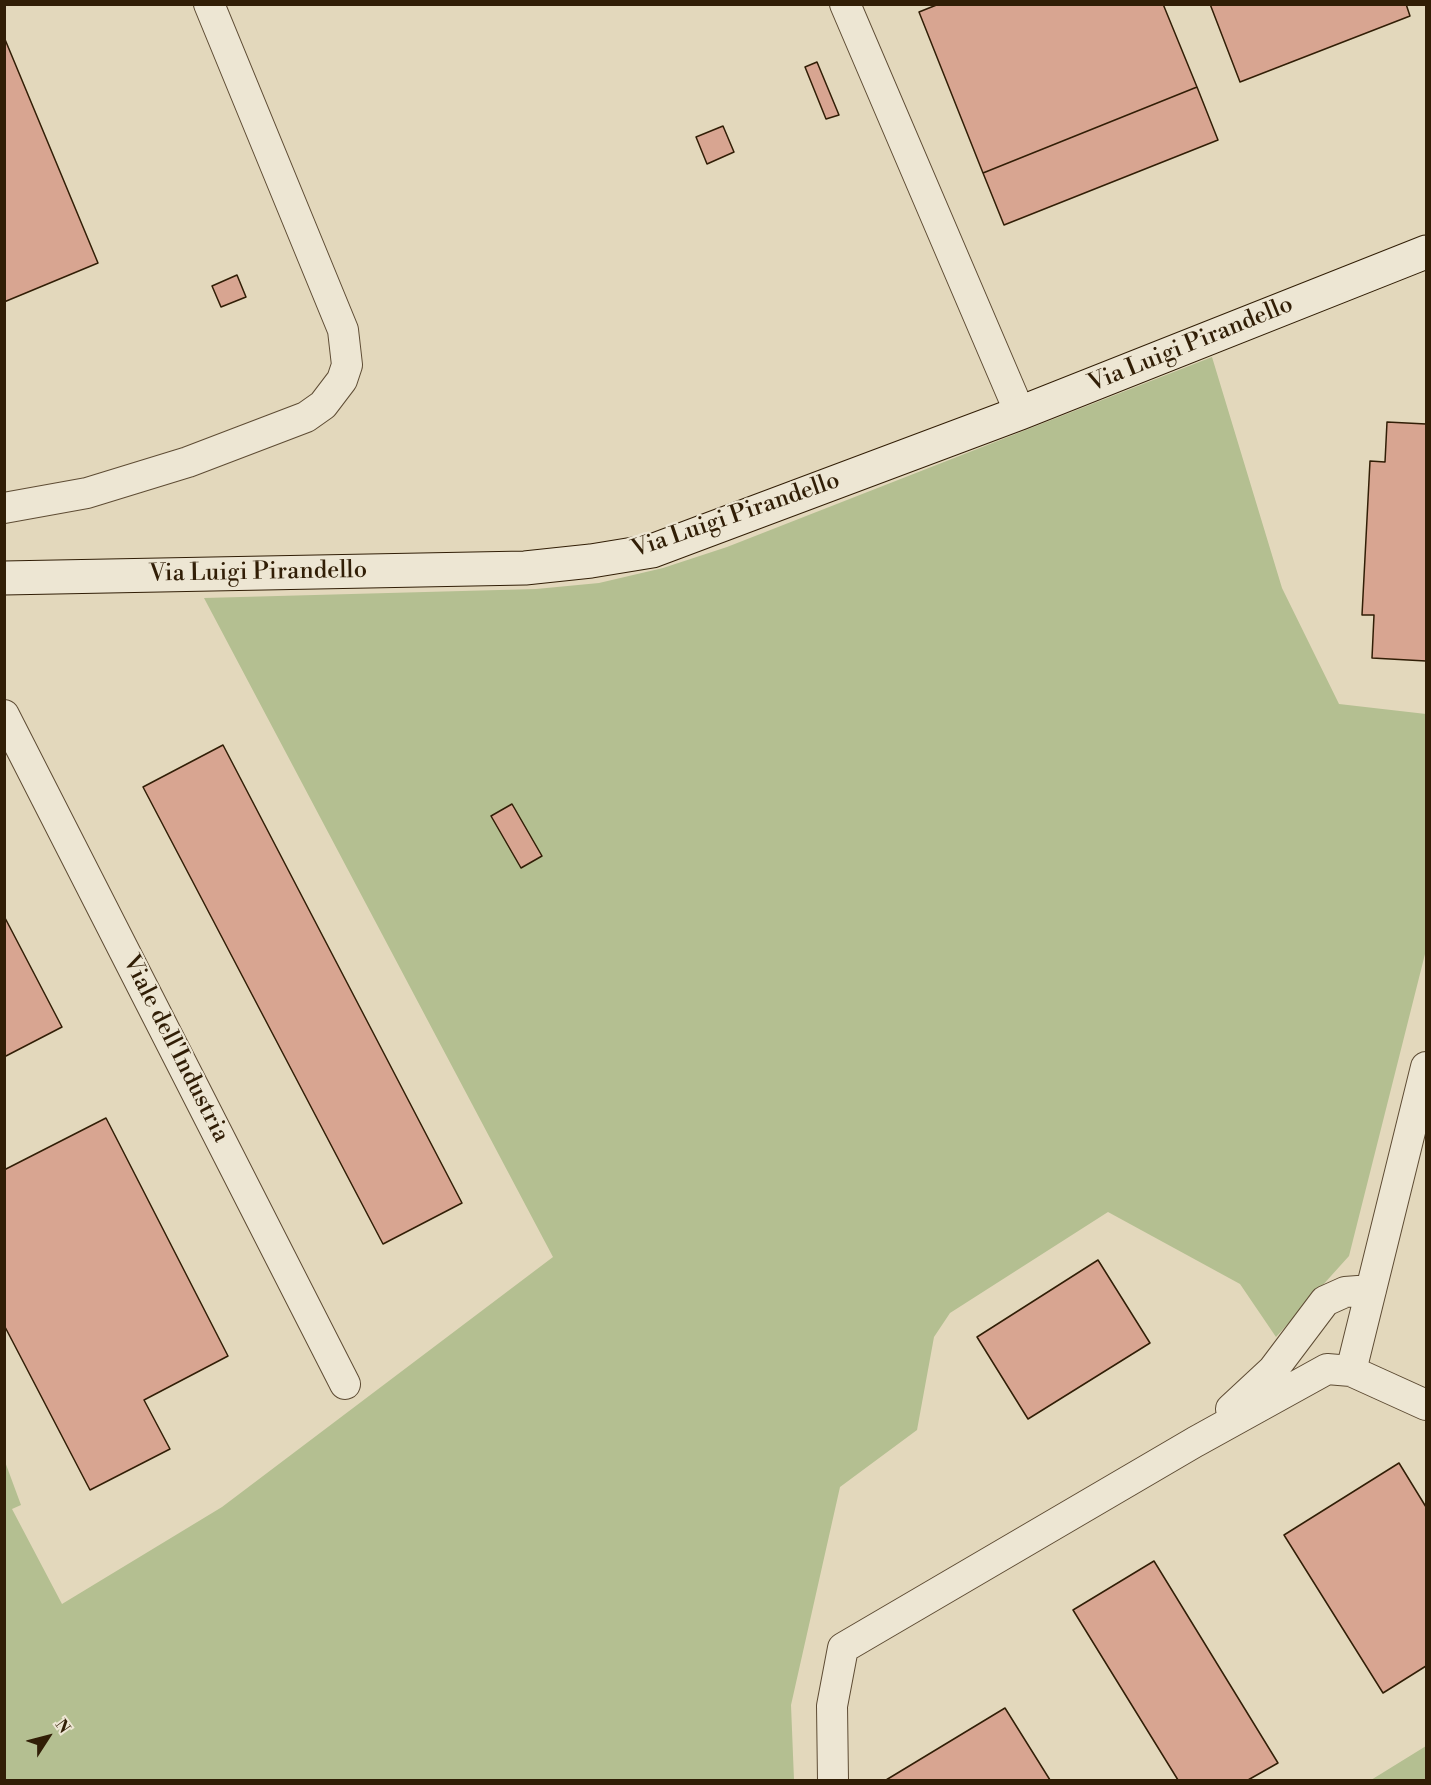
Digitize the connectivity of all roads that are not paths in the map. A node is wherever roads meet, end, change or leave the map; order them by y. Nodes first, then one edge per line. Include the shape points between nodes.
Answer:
1 (209, 4) edge
2 (845, 4) edge
3 (1426, 252) edge
4 (1020, 413) junction
5 (4, 508) edge
6 (4, 578) edge
7 (4, 715) edge
8 (1426, 1067) edge
9 (1371, 1290) junction
10 (1297, 1335) junction
11 (1339, 1370) junction
12 (345, 1384) dead end
13 (1426, 1405) edge
14 (1195, 1442) junction
15 (833, 1780) edge

1 - 5 street via 344,330 347,365 342,380 323,405 306,417 188,462 87,493
2 - 4 street
3 - 4 street, Via Luigi Pirandello
4 - 6 street, Via Luigi Pirandello via 663,547 591,561 525,568
7 - 12 street, Viale dell'Industria
8 - 9 street
9 - 10 street via 1345,1292 1325,1301
9 - 11 street
10 - 11 street
10 - 14 street via 1273,1370
11 - 13 street
11 - 14 street
14 - 15 street via 843,1648 832,1706

